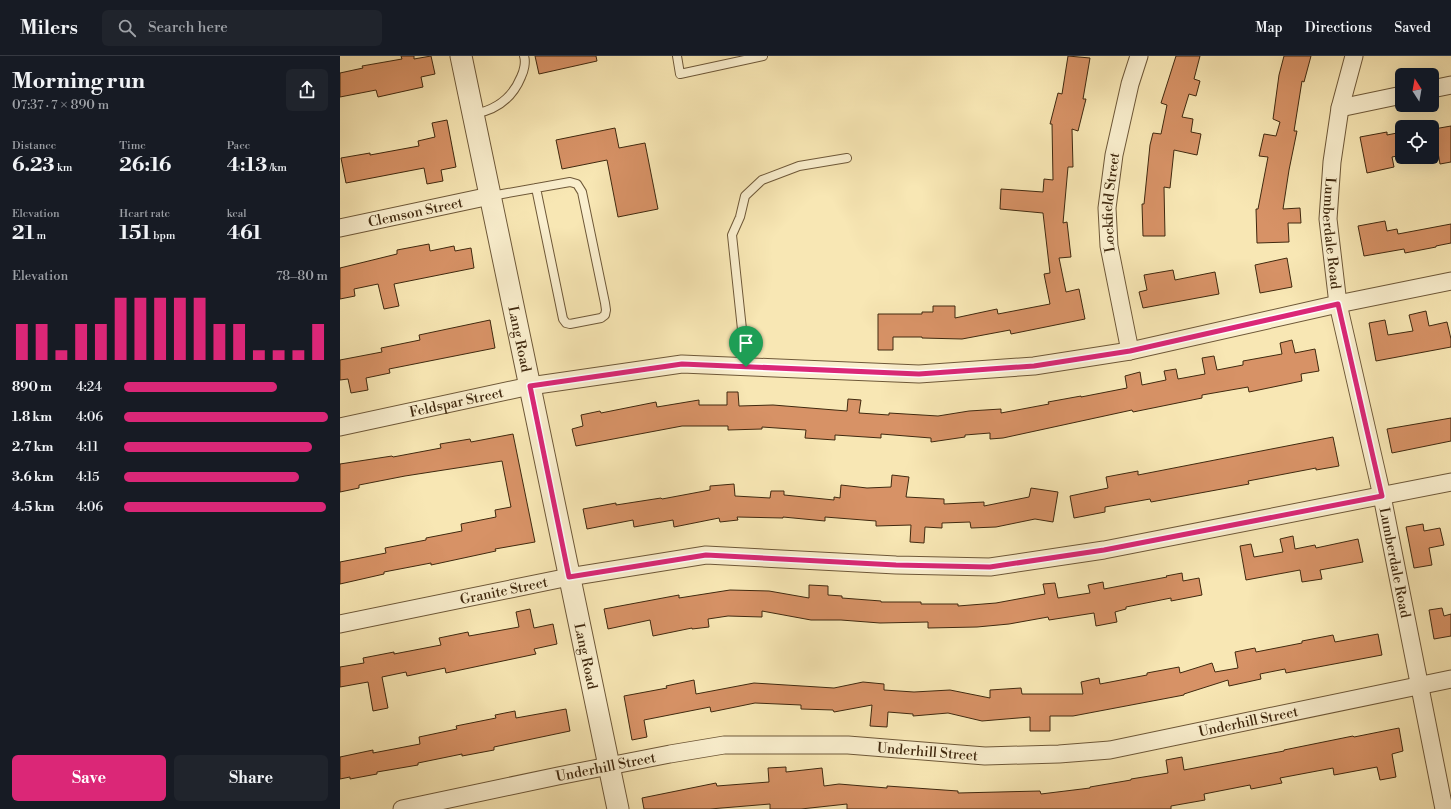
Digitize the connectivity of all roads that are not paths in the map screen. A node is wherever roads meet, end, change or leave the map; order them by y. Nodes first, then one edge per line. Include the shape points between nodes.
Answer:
1 (461, 56) edge
2 (524, 56) edge
3 (677, 56) edge
4 (763, 56) edge
5 (1139, 56) edge
6 (1354, 56) edge
7 (1451, 85) edge
8 (1439, 88) edge
9 (1395, 97) edge
10 (1340, 108) junction
11 (473, 114) junction
12 (847, 158) dead end
13 (536, 188) junction
14 (490, 196) junction
15 (340, 228) edge
16 (1451, 281) edge
17 (1338, 304) junction
18 (1130, 351) junction
19 (746, 367) junction
20 (530, 386) junction
21 (340, 427) edge
22 (1451, 482) edge
23 (1382, 496) junction
24 (569, 577) junction
25 (340, 624) edge
26 (1451, 679) edge
27 (1419, 686) junction
28 (608, 766) junction
29 (402, 809) edge
30 (618, 809) edge
31 (1444, 809) edge

1 - 11 street, Lang Road
2 - 11 lane via 523,73 510,97 493,109
3 - 4 lane via 680,74
5 - 18 street, Lockfield Street via 1114,155 1107,208 1109,246
6 - 10 street, Lumberdale Road
7 - 8 street
9 - 10 street
10 - 17 street, Lumberdale Road via 1332,162 1328,219
11 - 14 street, Lang Road
12 - 19 lane via 799,166 762,180 745,196 732,236
13 - 13 lane via 570,182 580,188 606,310 601,318 570,324 563,319
13 - 14 lane
14 - 15 street, Clemson Street
14 - 20 street, Lang Road
16 - 17 street, Feldspar Street
17 - 18 street, Feldspar Street
17 - 23 street, Lumberdale Road
18 - 19 street, Feldspar Street via 1034,366 919,374
19 - 20 street, Feldspar Street via 682,364
20 - 21 street, Feldspar Street
20 - 24 street, Lang Road
22 - 23 street, Granite Street
23 - 24 street, Granite Street via 1104,550 990,567 706,555
23 - 27 street, Lumberdale Road
24 - 25 street, Granite Street
24 - 28 street, Lang Road
26 - 27 street, Underhill Street
27 - 28 street, Underhill Street via 1110,750 985,756 848,745 724,746
27 - 31 street, Lumberdale Road
28 - 29 street, Underhill Street
28 - 30 street, Lang Road

